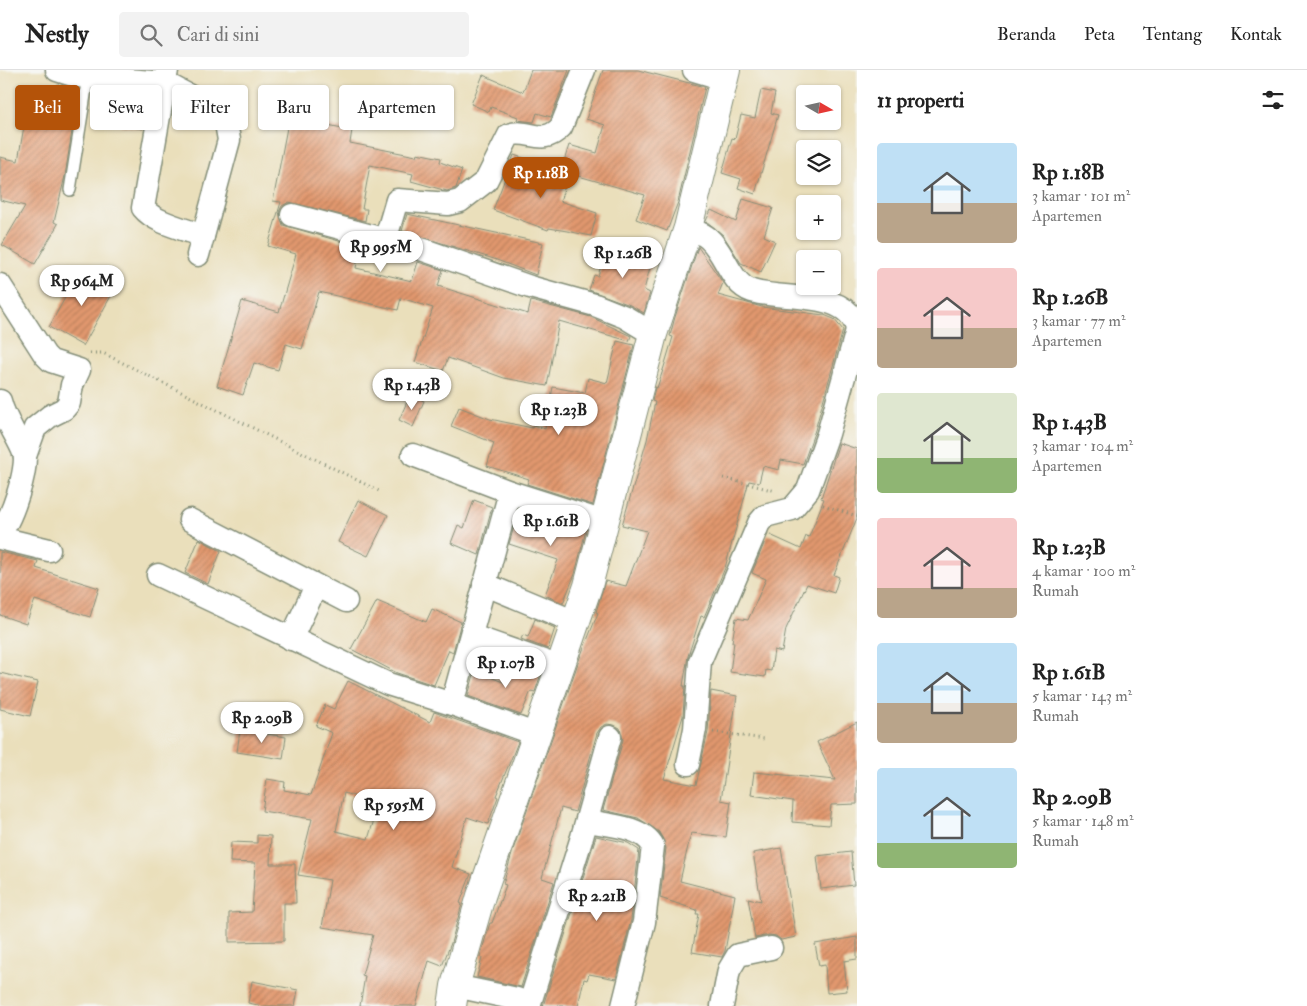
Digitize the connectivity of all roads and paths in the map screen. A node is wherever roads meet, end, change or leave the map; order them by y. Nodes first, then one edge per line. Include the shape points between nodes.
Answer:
1 (57, 70) edge
2 (584, 70) edge
3 (694, 70) edge
4 (725, 75) edge
5 (88, 76) junction
6 (166, 76) edge
7 (70, 190) dead end
8 (292, 215) dead end
9 (688, 228) junction
10 (385, 241) junction
11 (0, 286) edge
12 (857, 329) edge
13 (653, 334) junction
14 (79, 370) junction
15 (0, 400) edge
16 (413, 455) dead end
17 (25, 456) junction
18 (381, 492) dead end
19 (510, 492) junction
20 (190, 520) dead end
21 (604, 522) junction
22 (0, 532) edge
23 (0, 538) edge
24 (49, 550) dead end
25 (158, 575) dead end
26 (484, 584) junction
27 (316, 586) junction
28 (346, 601) dead end
29 (575, 622) junction
30 (472, 636) junction
31 (290, 639) junction
32 (560, 667) junction
33 (452, 704) junction
34 (695, 729) junction
35 (535, 734) junction
36 (610, 737) dead end
37 (765, 739) dead end
38 (688, 764) dead end
39 (587, 821) junction
40 (771, 948) dead end
41 (453, 996) edge
42 (529, 1006) edge
43 (623, 1006) edge
44 (722, 1006) edge

1 - 5 street via 66,75
2 - 10 street via 561,127 554,134 545,138 509,135 486,181 460,201 448,204 398,200
3 - 4 street
4 - 9 street
5 - 6 street
5 - 7 lane
6 - 6 street via 144,208 200,245 229,140 226,124 222,113
8 - 10 street
9 - 12 street via 708,238 736,278 750,290 837,304 851,313
9 - 13 street
10 - 13 street via 424,250 530,287 596,305
11 - 14 street via 45,355 52,361
12 - 34 street via 828,434 808,490 792,509 765,516 759,523 700,661
13 - 21 street
14 - 17 street via 72,385 70,403 35,428
14 - 18 path via 89,353 103,353
15 - 17 street
16 - 19 street
17 - 22 street via 10,518
19 - 21 street
19 - 26 street
20 - 27 street
21 - 29 street
23 - 24 street
25 - 31 street
26 - 29 street
26 - 30 street
27 - 28 street
27 - 31 street
29 - 32 street
30 - 32 street
30 - 33 street
31 - 33 street via 388,684
32 - 35 street
33 - 35 street
34 - 37 path
34 - 38 street
35 - 41 street via 481,896
36 - 39 street
39 - 42 street
39 - 43 street via 638,832 653,846 644,922
40 - 44 street via 738,956 729,970
41 - 42 street via 516,999

